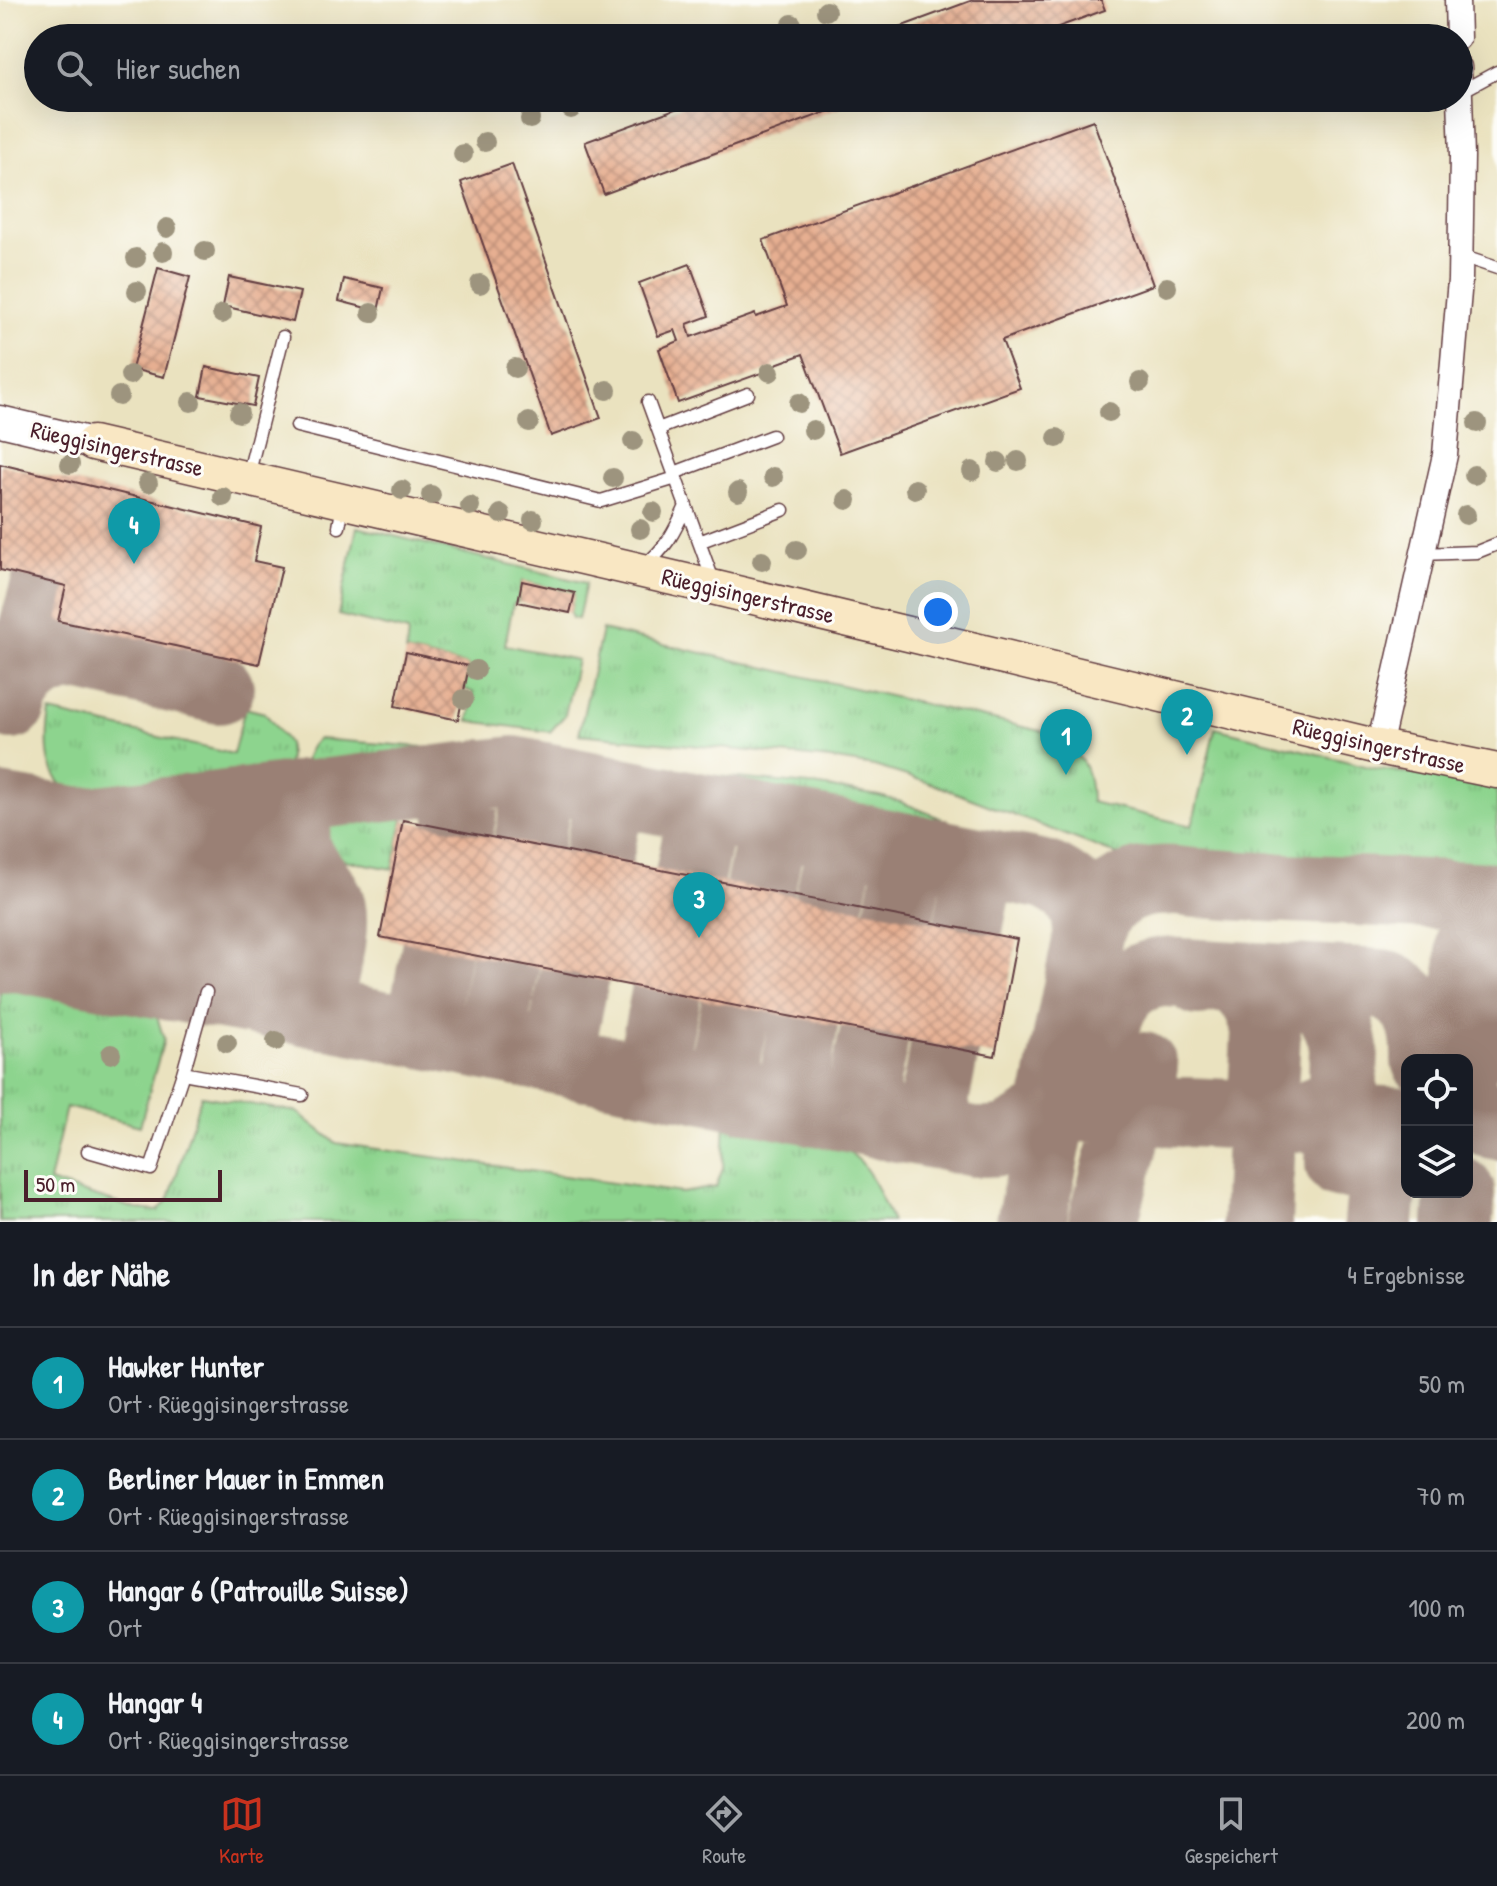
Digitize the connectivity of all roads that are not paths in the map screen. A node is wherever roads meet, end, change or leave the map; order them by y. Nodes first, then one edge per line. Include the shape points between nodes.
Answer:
1 (1457, 0) edge
2 (1458, 24) edge
3 (1497, 72) edge
4 (1473, 85) edge
5 (1461, 112) edge
6 (1461, 256) junction
7 (1497, 268) edge
8 (283, 337) dead end
9 (748, 394) dead end
10 (648, 402) dead end
11 (0, 421) edge
12 (297, 426) dead end
13 (658, 429) junction
14 (772, 436) dead end
15 (93, 443) joint
16 (675, 476) junction
17 (247, 479) junction
18 (686, 506) junction
19 (783, 510) dead end
20 (699, 542) junction
21 (1497, 544) edge
22 (1422, 554) junction
23 (638, 570) junction
24 (716, 588) junction
25 (1379, 747) junction
26 (1497, 771) edge
27 (206, 992) dead end
28 (183, 1073) junction
29 (302, 1095) dead end
30 (88, 1151) dead end

1 - 2 street
3 - 4 lane
5 - 6 street
6 - 7 lane
6 - 22 street via 1445,455
8 - 17 lane
9 - 13 lane
10 - 13 lane
11 - 15 street, Rüeggisingerstrasse
12 - 16 lane via 601,501
13 - 16 lane
14 - 16 lane
15 - 17 main road, Rüeggisingerstrasse
16 - 18 lane
17 - 23 main road, Rüeggisingerstrasse via 341,515
18 - 20 lane
18 - 23 lane via 673,536
19 - 20 lane
20 - 24 lane
21 - 22 lane via 1477,552
22 - 25 street
23 - 24 main road, Rüeggisingerstrasse
24 - 25 main road, Rüeggisingerstrasse
25 - 26 main road, Rüeggisingerstrasse
27 - 28 lane
28 - 29 lane
28 - 30 lane via 151,1169

